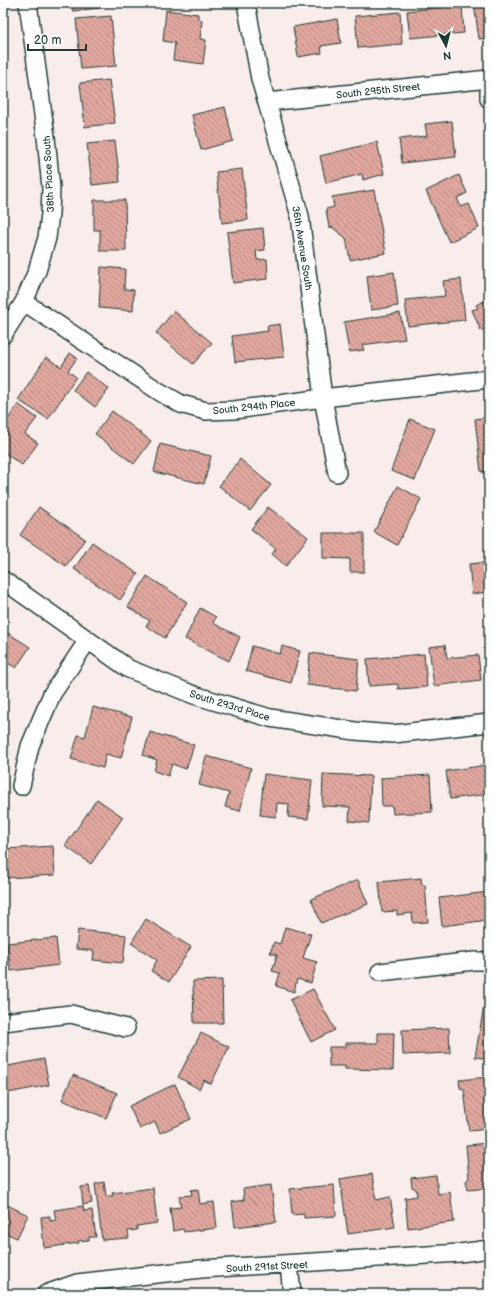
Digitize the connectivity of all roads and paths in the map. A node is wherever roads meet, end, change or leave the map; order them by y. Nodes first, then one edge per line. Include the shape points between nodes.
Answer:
1 (28, 3) edge
2 (246, 3) edge
3 (489, 79) edge
4 (489, 91) edge
5 (489, 99) edge
6 (267, 102) junction
7 (24, 302) junction
8 (3, 335) edge
9 (489, 379) edge
10 (323, 398) junction
11 (337, 473) dead end
12 (3, 580) edge
13 (88, 640) junction
14 (489, 723) edge
15 (21, 786) dead end
16 (489, 961) edge
17 (380, 972) dead end
18 (3, 1022) edge
19 (126, 1028) dead end
20 (489, 1249) edge
21 (289, 1265) junction
22 (46, 1294) edge
23 (292, 1294) edge

1 - 7 street, 38th Place South via 51,188 47,238
2 - 6 street, 36th Avenue South via 260,80
3 - 6 street, South 295th Street
4 - 5 street
6 - 10 street, 36th Avenue South via 300,216
7 - 8 street, 38th Place South
7 - 10 street, South 294th Place via 181,404 206,411 234,410
9 - 10 street, South 294th Place
10 - 11 street, 36th Avenue South
12 - 13 street, South 293rd Place
13 - 14 street, South 293rd Place via 129,669 194,696 270,718 392,734
13 - 15 street via 52,694 30,746
16 - 17 street
18 - 19 street via 71,1014
20 - 21 street, South 291st Street
21 - 22 street, South 291st Street via 201,1269 77,1284
21 - 23 street

